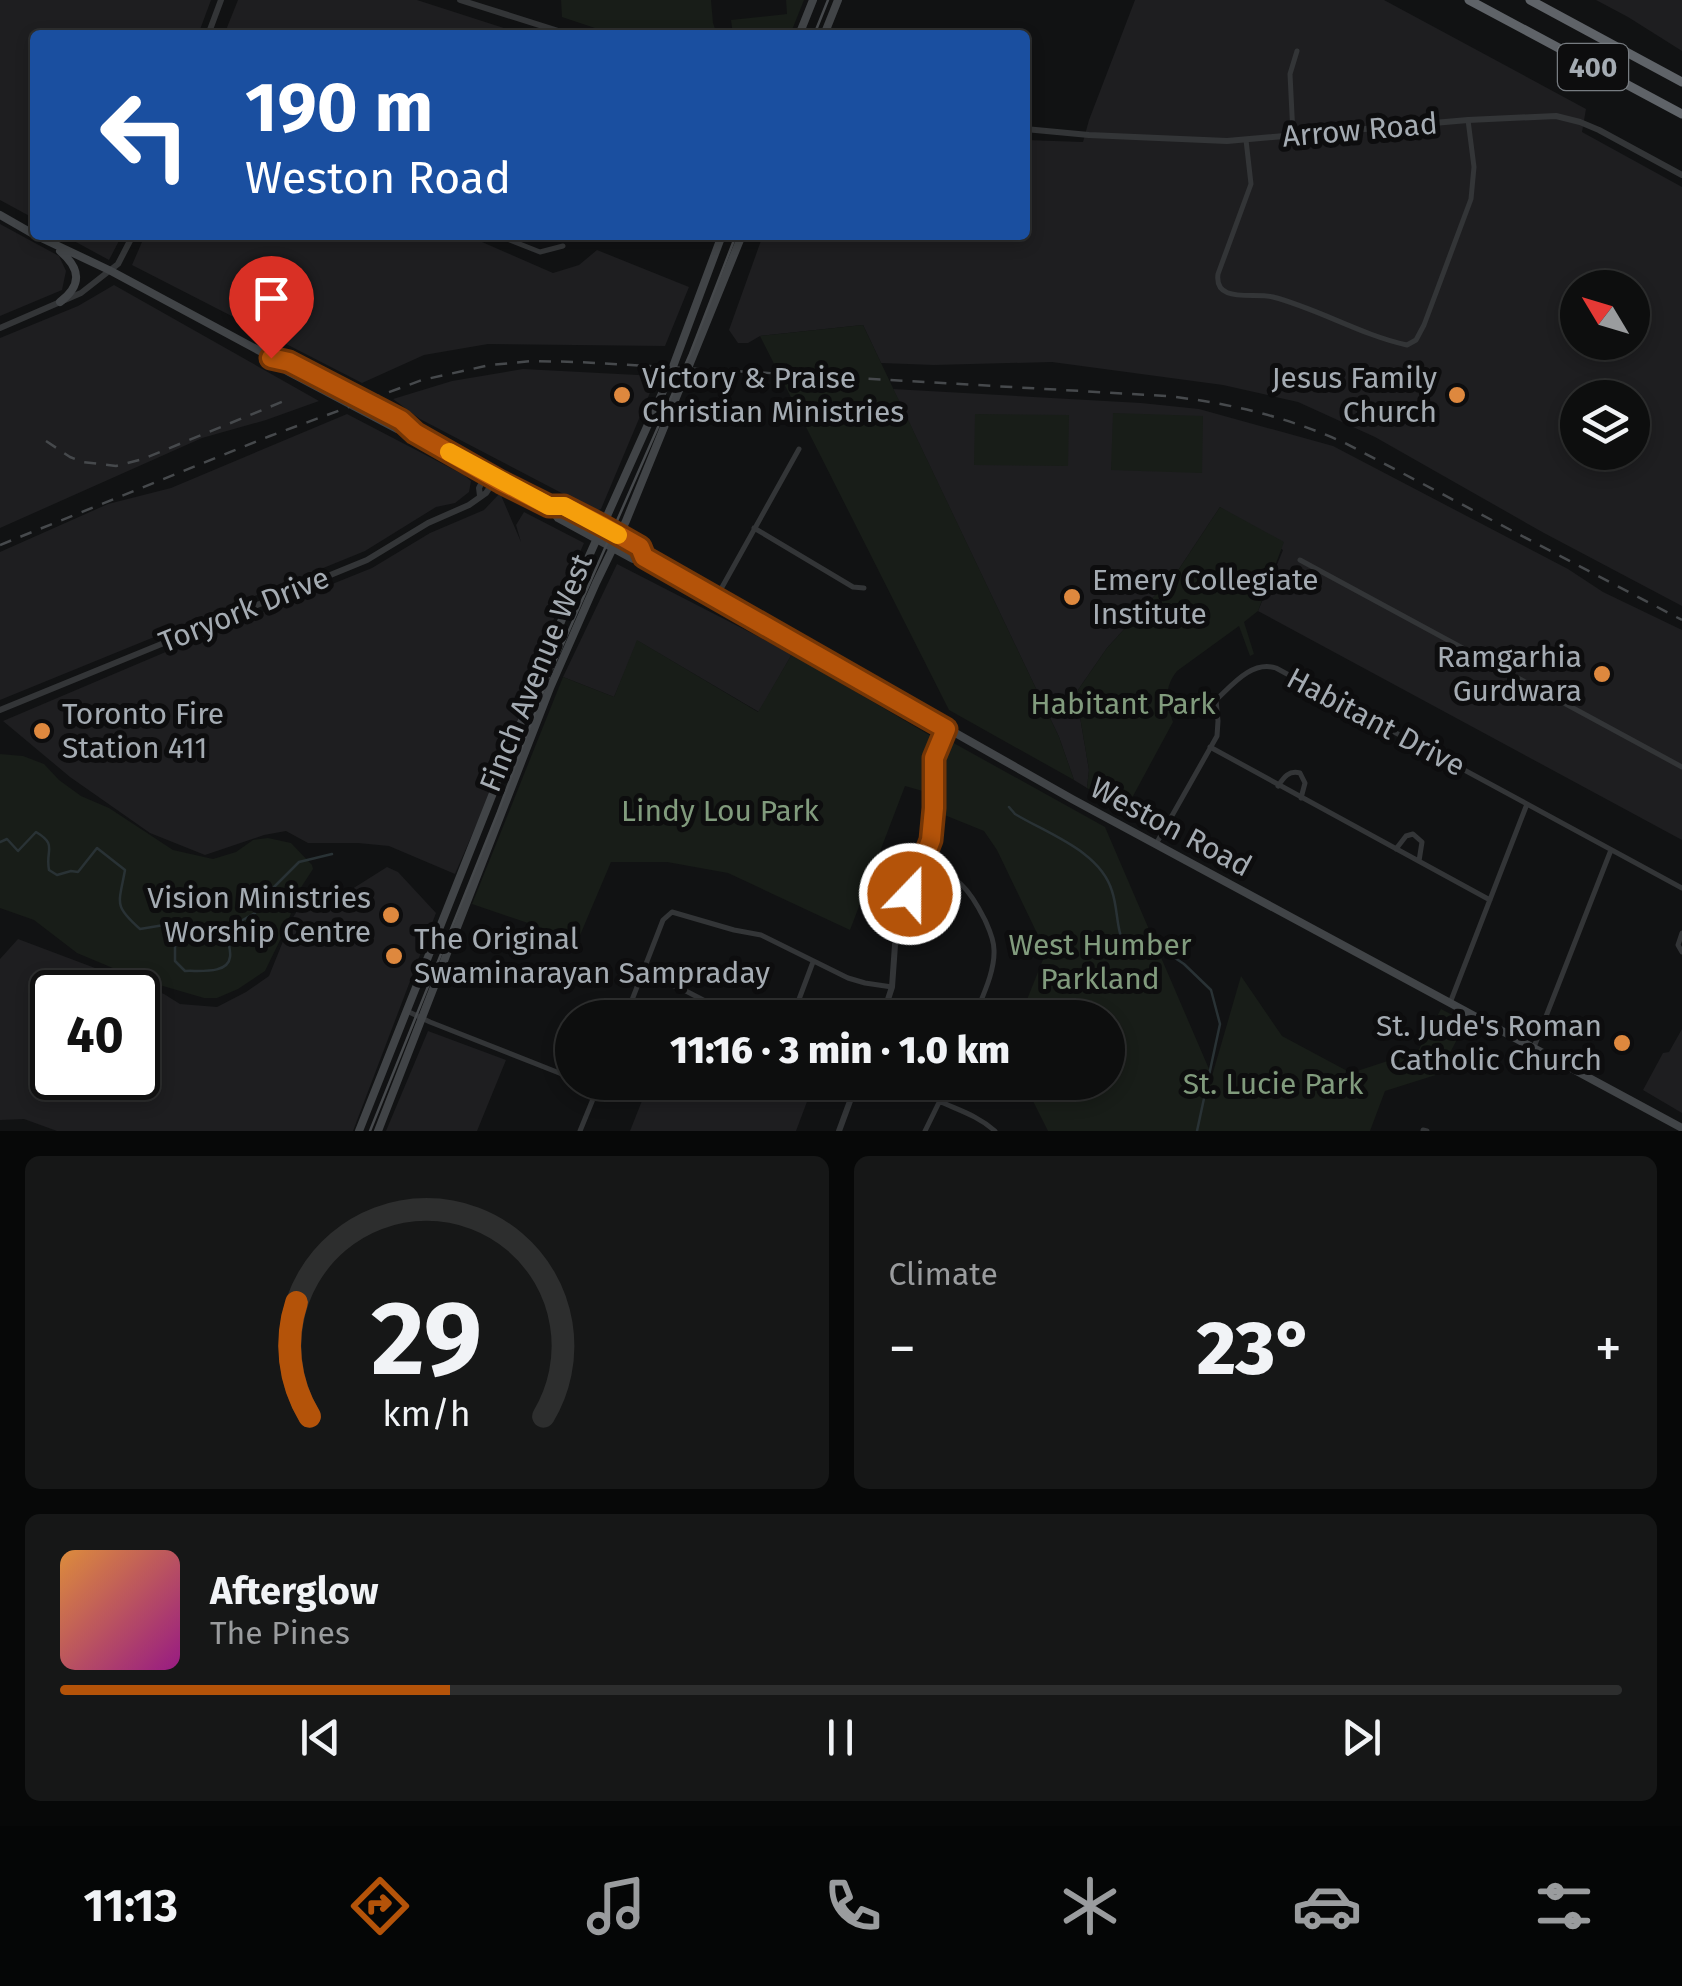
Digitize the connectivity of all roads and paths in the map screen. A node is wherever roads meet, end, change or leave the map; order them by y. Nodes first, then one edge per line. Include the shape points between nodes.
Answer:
1 (222, 0) edge
2 (460, 0) edge
3 (814, 0) edge
4 (838, 0) edge
5 (1469, 0) edge
6 (1530, 0) edge
7 (532, 22) junction
8 (210, 30) edge
9 (530, 30) edge
10 (556, 30) edge
11 (802, 30) edge
12 (826, 30) edge
13 (1297, 51) dead end
14 (1682, 82) edge
15 (1682, 114) edge
16 (1468, 120) junction
17 (1030, 130) edge
18 (1293, 136) junction
19 (1246, 140) junction
20 (1682, 175) edge
21 (0, 216) edge
22 (30, 232) edge
23 (44, 240) edge
24 (130, 240) edge
25 (510, 240) edge
26 (720, 240) edge
27 (740, 240) edge
28 (52, 244) junction
29 (563, 246) dead end
30 (111, 271) junction
31 (60, 302) junction
32 (0, 328) edge
33 (799, 448) dead end
34 (489, 478) junction
35 (549, 506) junction
36 (603, 526) junction
37 (754, 528) junction
38 (619, 536) junction
39 (597, 538) junction
40 (613, 546) junction
41 (644, 557) junction
42 (1300, 560) dead end
43 (864, 588) dead end
44 (716, 598) junction
45 (0, 710) edge
46 (946, 729) junction
47 (1210, 747) junction
48 (1682, 767) edge
49 (1278, 786) junction
50 (1301, 798) junction
51 (1527, 804) junction
52 (1156, 844) junction
53 (1396, 849) junction
54 (1612, 850) junction
55 (1418, 861) junction
56 (923, 863) junction
57 (1682, 888) edge
58 (1490, 900) junction
59 (1682, 933) edge
60 (1682, 952) edge
61 (813, 962) junction
62 (642, 974) junction
63 (892, 986) junction
64 (632, 1000) edge
65 (703, 1000) edge
66 (799, 1000) edge
67 (888, 1000) edge
68 (981, 1000) edge
69 (1450, 1003) junction
70 (407, 1011) junction
71 (421, 1018) junction
72 (1533, 1049) junction
73 (555, 1071) edge
74 (593, 1100) edge
75 (851, 1100) edge
76 (942, 1102) joint
77 (1676, 1128) edge
78 (359, 1131) edge
79 (378, 1131) edge
80 (580, 1131) edge
81 (839, 1131) edge
82 (926, 1131) edge
83 (995, 1131) edge

1 - 8 street
2 - 7 street
3 - 11 main road
4 - 12 main road
5 - 15 highway, 400
6 - 14 highway, 400
7 - 9 street
7 - 10 street
13 - 18 street via 1290,74
16 - 18 street, Arrow Road
16 - 19 street via 1471,199 1424,324 1406,345 1275,297 1220,289 1218,274 1251,184
16 - 20 street, Arrow Road via 1568,118
17 - 19 street, Arrow Road
18 - 19 street, Arrow Road
21 - 22 main road, Weston Road
23 - 28 main road, Weston Road
24 - 30 street
25 - 29 street via 540,252
26 - 36 main road, Finch Avenue West
27 - 38 main road, Finch Avenue West
28 - 30 main road, Weston Road
28 - 31 main road via 76,271 74,289
30 - 31 street
30 - 34 main road, Weston Road via 401,420
31 - 32 street
33 - 37 street
34 - 35 main road, Weston Road
34 - 45 street, Toryork Drive via 469,506 359,564
35 - 36 main road, Weston Road via 564,506
35 - 39 main road, Weston Road
36 - 38 main road, Weston Road
36 - 39 main road, Finch Avenue West
37 - 43 street
37 - 44 street
38 - 40 main road, Finch Avenue West
38 - 41 main road, Weston Road via 640,547
39 - 40 main road, Weston Road
39 - 70 main road, Finch Avenue West
40 - 41 main road, Weston Road
40 - 71 main road, Finch Avenue West
41 - 44 main road, Weston Road
42 - 48 street
44 - 46 main road, Weston Road
46 - 52 main road, Weston Road
46 - 56 street via 934,758 934,821
47 - 49 street
47 - 51 street, Habitant Drive via 1217,736 1216,700 1254,668 1270,665
47 - 52 street, Habitant Drive
49 - 50 street
49 - 50 street via 1286,775 1300,773
50 - 53 street
51 - 54 street, Habitant Drive
51 - 58 street
52 - 69 main road, Weston Road
53 - 55 street
53 - 55 street via 1413,834 1422,842
54 - 57 street, Habitant Drive
54 - 72 street
55 - 58 street
56 - 63 street via 896,932
56 - 68 street via 967,888 989,928 995,952
58 - 69 street
59 - 60 street
61 - 62 street via 761,934 672,912 662,920
61 - 63 street via 858,981
61 - 66 street
62 - 64 street
62 - 65 street
63 - 67 street
69 - 72 main road, Weston Road
70 - 71 street
70 - 78 main road, Finch Avenue West
71 - 73 street
71 - 79 main road, Finch Avenue West
72 - 77 main road, Weston Road
74 - 80 street
75 - 81 street
76 - 82 street
76 - 83 street

